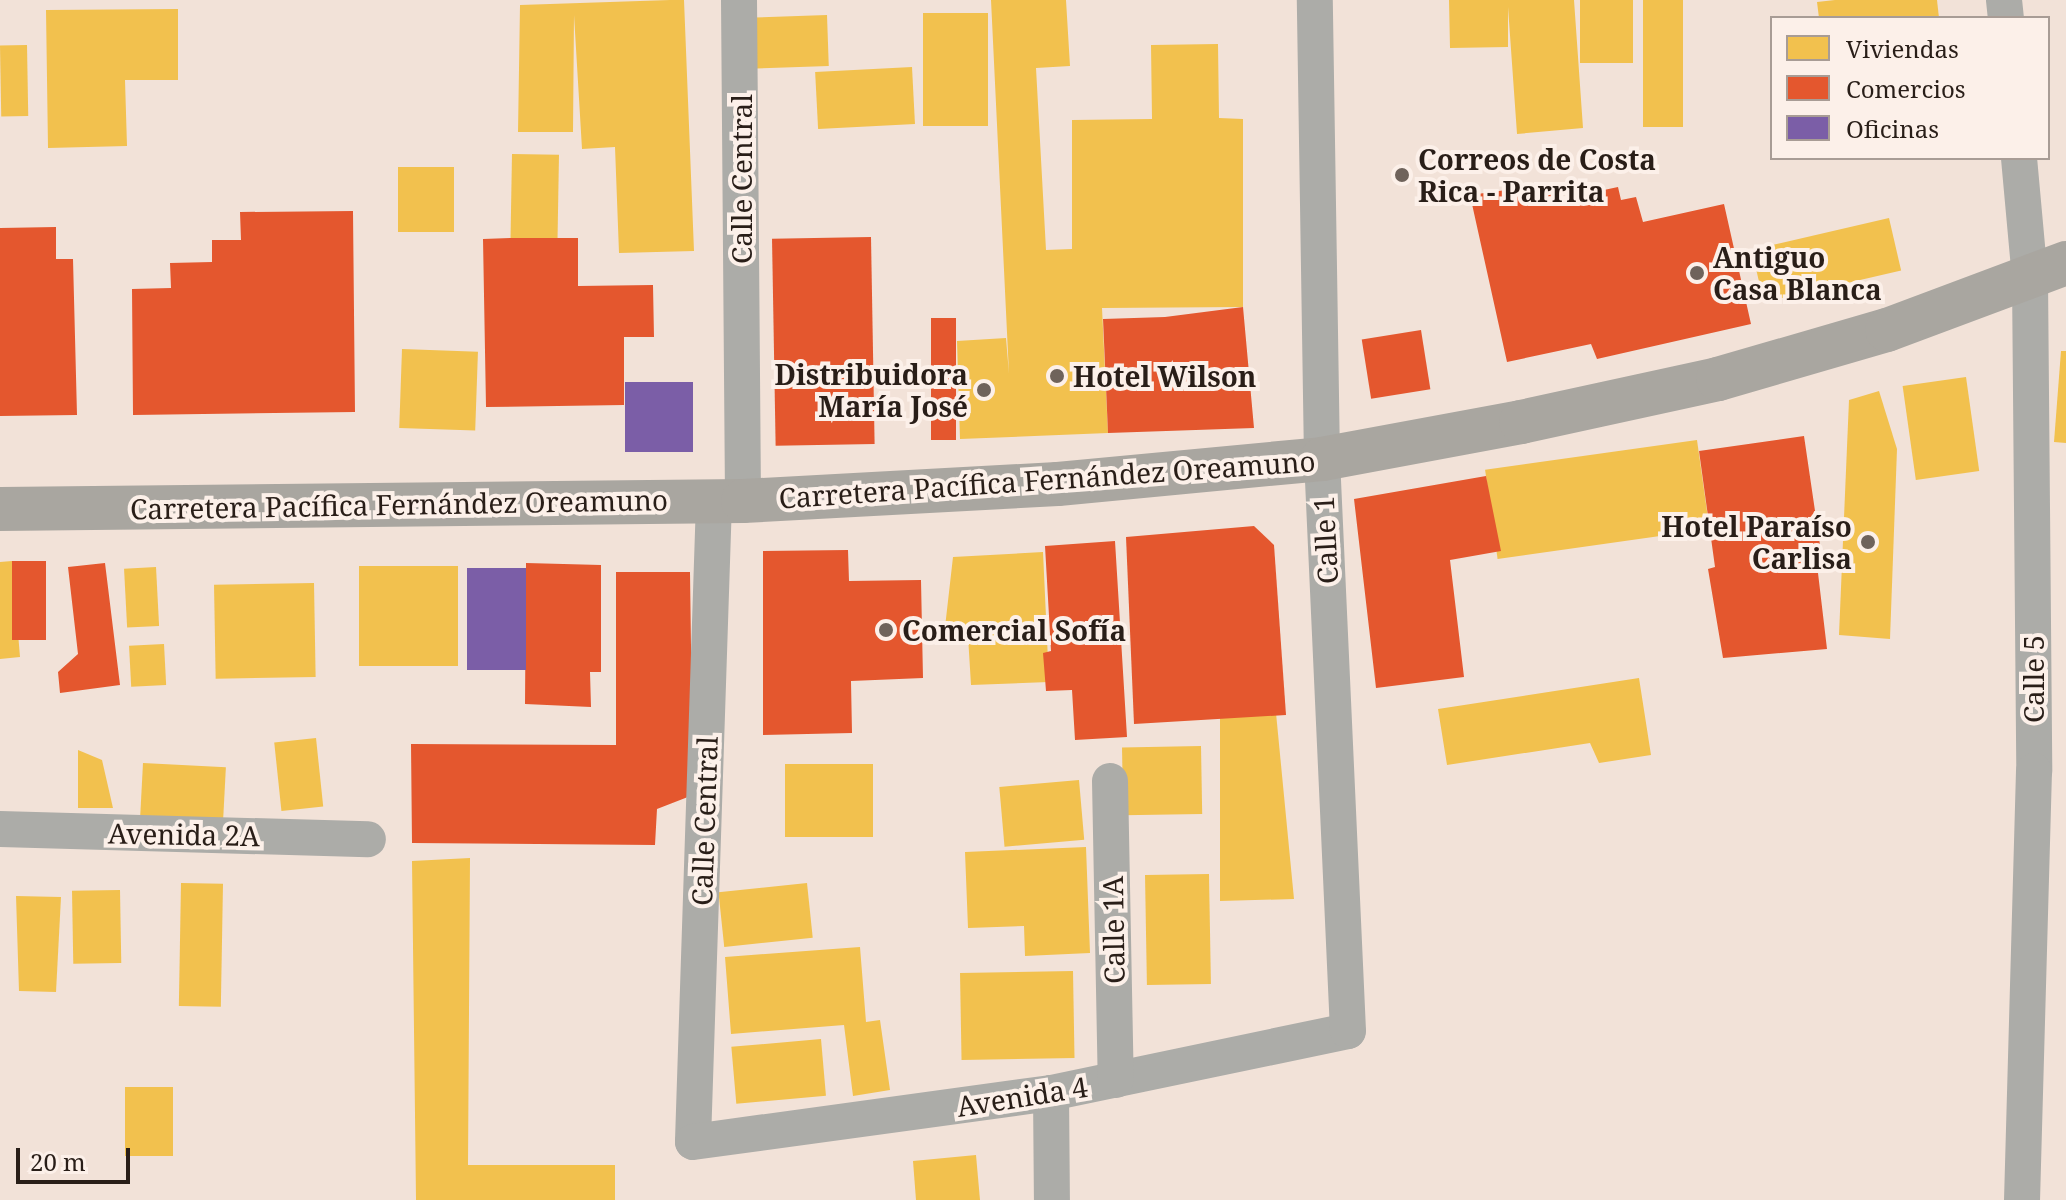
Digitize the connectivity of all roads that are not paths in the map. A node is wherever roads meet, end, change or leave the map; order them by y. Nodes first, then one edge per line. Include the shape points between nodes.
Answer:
1 (739, 0) edge
2 (1315, 0) edge
3 (2020, 160) edge
4 (2048, 270) edge
5 (1322, 459) junction
6 (728, 501) junction
7 (0, 509) edge
8 (1110, 781) dead end
9 (0, 829) edge
10 (368, 839) dead end
11 (1348, 1031) joint
12 (1116, 1080) junction
13 (1051, 1093) junction
14 (693, 1142) joint
15 (1052, 1200) edge
16 (2022, 1200) edge

1 - 6 street, Calle Central
2 - 5 street, Calle 1
3 - 4 street, Calle 5
4 - 5 highway, Carretera Pacífica Fernández Oreamuno via 1887,330 1718,379
4 - 16 street, Calle 5
5 - 6 highway, Carretera Pacífica Fernández Oreamuno via 1058,484
5 - 11 street, Calle 1
6 - 7 highway, Carretera Pacífica Fernández Oreamuno
6 - 14 street, Calle Central
8 - 12 street, Calle 1A
9 - 10 street, Avenida 2A
11 - 12 street, Avenida 4
12 - 13 street, Avenida 4
13 - 14 street, Avenida 4
13 - 15 street

